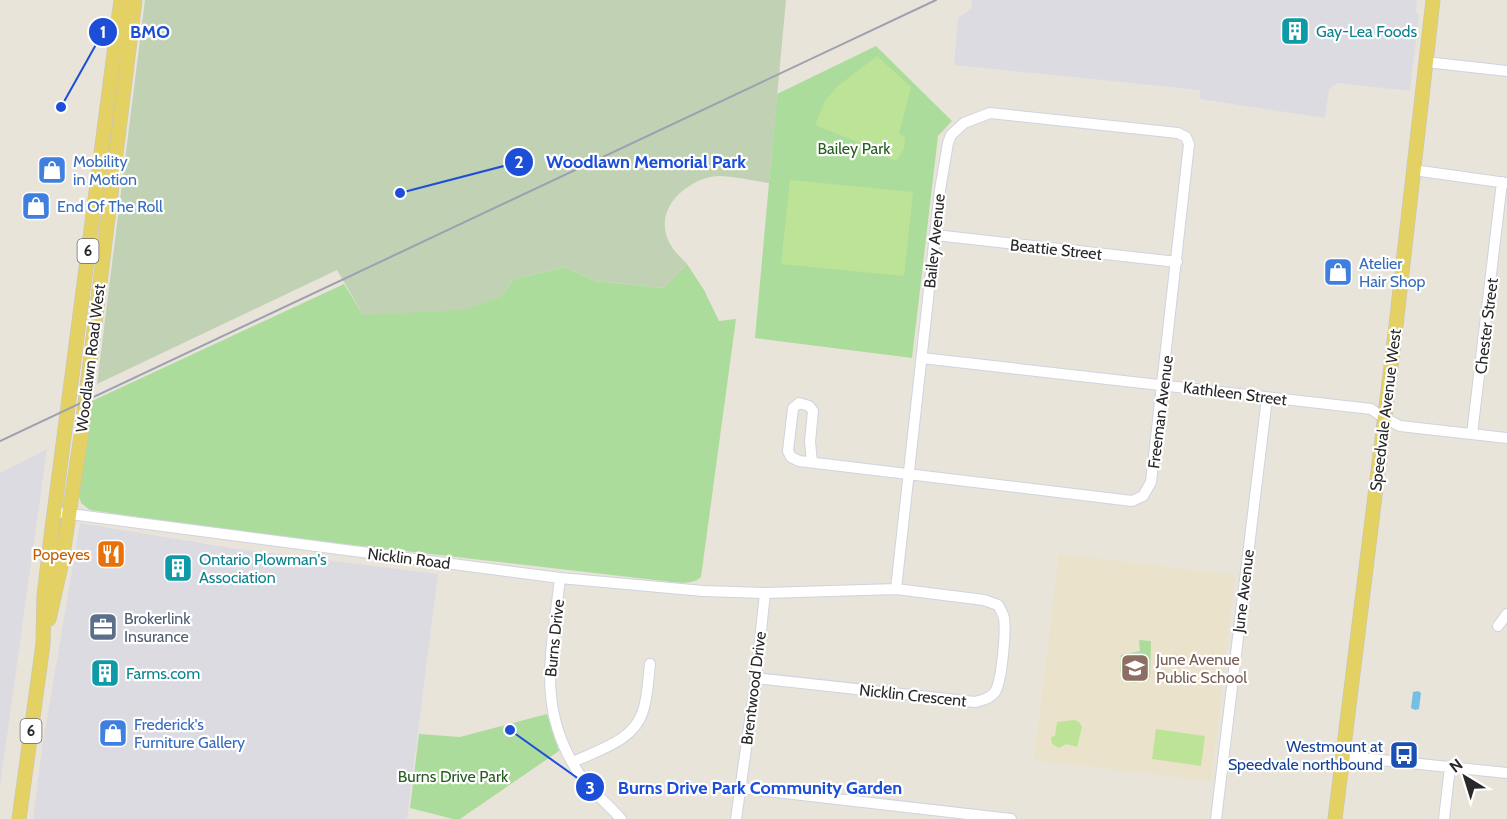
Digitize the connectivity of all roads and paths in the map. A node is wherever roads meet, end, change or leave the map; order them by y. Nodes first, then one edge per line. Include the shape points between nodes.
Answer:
1 (121, 0) edge
2 (135, 0) edge
3 (1433, 0) edge
4 (1426, 62) junction
5 (1507, 71) edge
6 (1186, 137) joint
7 (1413, 170) junction
8 (1505, 182) edge
9 (935, 235) junction
10 (1177, 262) junction
11 (922, 358) junction
12 (1163, 384) junction
13 (1267, 398) junction
14 (1384, 418) junction
15 (1472, 434) junction
16 (1507, 438) edge
17 (812, 462) junction
18 (907, 475) junction
19 (62, 513) junction
20 (560, 578) junction
21 (896, 590) junction
22 (765, 593) junction
23 (1507, 614) edge
24 (1498, 626) dead end
25 (650, 664) dead end
26 (756, 678) junction
27 (1342, 756) junction
28 (573, 762) junction
29 (1450, 766) junction
30 (1507, 773) edge
31 (741, 788) junction
32 (19, 819) edge
33 (621, 819) edge
34 (736, 819) edge
35 (1011, 819) edge
36 (1216, 819) edge
37 (1335, 819) edge
38 (1444, 819) edge

1 - 19 main road, Woodlawn Road West / 6
2 - 19 main road, Woodlawn Road West / 6
3 - 4 main road, Speedvale Avenue West
4 - 5 street
4 - 7 main road, Speedvale Avenue West
6 - 9 street, Bailey Avenue via 990,113 973,118 951,135 948,143
6 - 10 street, Freeman Avenue via 1189,144
7 - 8 street
7 - 14 main road, Speedvale Avenue West
8 - 15 street, Chester Street
9 - 10 street, Beattie Street
9 - 11 street, Bailey Avenue
10 - 12 street, Freeman Avenue
11 - 12 street, Kathleen Street
11 - 18 street, Bailey Avenue
12 - 13 street, Kathleen Street
12 - 18 street, Freeman Avenue via 1151,483 1143,495 1132,501
13 - 14 street, Kathleen Street via 1371,409
13 - 36 street, June Avenue
14 - 15 street, Kathleen Street via 1400,426
14 - 27 main road, Speedvale Avenue West
15 - 16 street, Kathleen Street
17 - 17 street, Freeman Avenue via 813,411 799,403 793,408 788,451 799,461
17 - 18 street, Freeman Avenue
18 - 21 street, Bailey Avenue
19 - 20 street, Nicklin Road
19 - 32 main road, Woodlawn Road West / 6 via 44,596 43,644
20 - 22 street, Nicklin Road
20 - 28 street, Burns Drive via 549,690 559,734
21 - 22 street, Nicklin Crescent
21 - 26 street, Nicklin Crescent via 984,600 998,606 1004,618 1002,664 994,693 975,702
22 - 26 street, Brentwood Drive
23 - 24 street
25 - 28 street via 644,708 631,731
26 - 31 street, Brentwood Drive
27 - 29 street
27 - 37 main road, Speedvale Avenue West
28 - 33 street, Burns Drive via 589,786
29 - 30 street
29 - 38 street
31 - 34 street, Brentwood Drive
31 - 35 street

